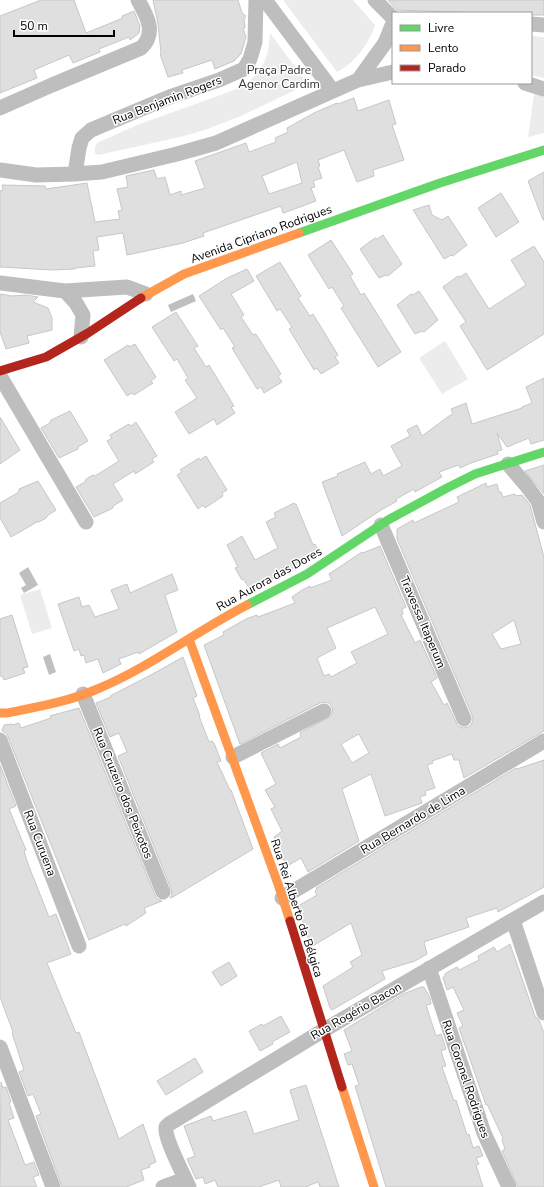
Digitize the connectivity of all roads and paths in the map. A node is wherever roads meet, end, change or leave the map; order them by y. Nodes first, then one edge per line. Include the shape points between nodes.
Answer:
1 (138, 0) edge
2 (256, 0) edge
3 (265, 0) edge
4 (375, 0) edge
5 (392, 17) edge
6 (532, 24) edge
7 (544, 25) edge
8 (392, 27) edge
9 (392, 72) edge
10 (359, 79) junction
11 (529, 84) edge
12 (544, 88) edge
13 (333, 91) junction
14 (0, 108) edge
15 (544, 150) edge
16 (0, 170) edge
17 (74, 174) junction
18 (0, 283) edge
19 (65, 291) junction
20 (146, 294) junction
21 (81, 337) junction
22 (0, 371) edge
23 (0, 376) edge
24 (544, 452) edge
25 (508, 464) junction
26 (86, 522) dead end
27 (544, 522) edge
28 (381, 525) junction
29 (189, 639) junction
30 (83, 694) junction
31 (324, 711) dead end
32 (0, 713) edge
33 (464, 719) dead end
34 (0, 740) edge
35 (544, 741) edge
36 (233, 757) junction
37 (163, 892) dead end
38 (282, 898) junction
39 (544, 902) edge
40 (513, 920) junction
41 (80, 946) dead end
42 (429, 968) junction
43 (544, 1013) edge
44 (324, 1030) junction
45 (0, 1047) edge
46 (187, 1183) edge
47 (53, 1187) edge
48 (163, 1187) edge
49 (374, 1187) edge
50 (510, 1187) edge

1 - 14 street via 149,22 147,42 141,48
2 - 17 street, Rua Benjamin Rogers via 255,42 244,69 91,130 82,138
3 - 13 street
4 - 5 street
6 - 7 street
8 - 10 street via 386,43
9 - 10 street
10 - 13 street
11 - 12 street
13 - 17 street via 216,143 102,172
15 - 20 main road, Avenida Cipriano Rodrigues via 440,183 184,274
16 - 17 street via 36,175
18 - 19 street
19 - 20 street via 127,287
19 - 21 street via 83,315
20 - 21 main road, Avenida Cipriano Rodrigues
21 - 22 main road, Avenida Cipriano Rodrigues via 46,357
23 - 26 street
24 - 25 main road, Rua Aurora das Dores
25 - 27 street via 538,502
25 - 28 main road, Rua Aurora das Dores via 475,474
28 - 29 main road, Rua Aurora das Dores via 307,574
28 - 33 street, Travessa Itaperum
29 - 30 main road, Rua Aurora das Dores via 143,666
29 - 36 main road, Rua Rei Alberto da Bélgica
30 - 32 main road, Rua Aurora das Dores via 58,702
30 - 37 street, Rua Cruzeiro dos Peixotos
31 - 36 street
34 - 41 street, Rua Curuena
35 - 38 street, Rua Bernardo de Lima
36 - 38 main road, Rua Rei Alberto da Bélgica
38 - 44 main road, Rua Rei Alberto da Bélgica
39 - 40 street, Rua Rogério Bacon
40 - 42 street, Rua Rogério Bacon
40 - 43 street
42 - 44 street, Rua Rogério Bacon
42 - 50 street, Rua Coronel Rodrigues via 484,1133
44 - 46 street, Rua Rogério Bacon via 166,1127
44 - 49 main road, Rua Rei Alberto da Bélgica
45 - 47 street
46 - 48 street

